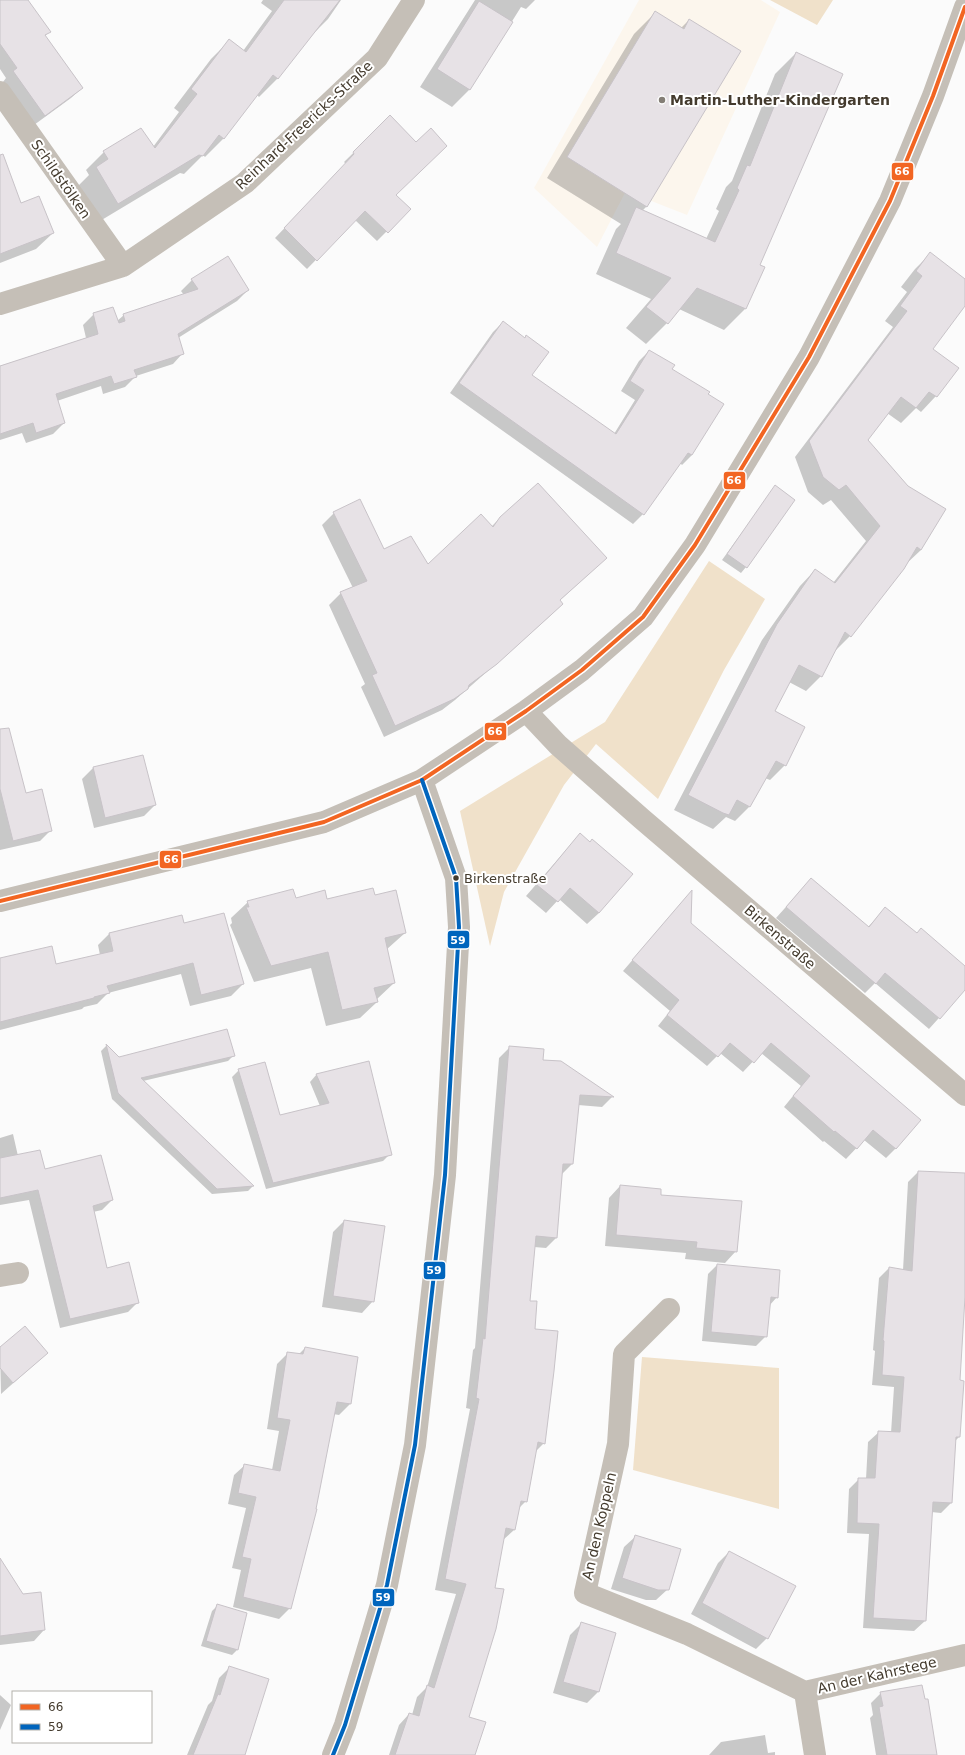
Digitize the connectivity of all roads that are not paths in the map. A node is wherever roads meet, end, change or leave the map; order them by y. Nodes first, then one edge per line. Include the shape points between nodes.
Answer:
1 (414, 0) edge
2 (965, 7) edge
3 (0, 92) edge
4 (123, 266) junction
5 (0, 304) edge
6 (526, 711) junction
7 (422, 780) junction
8 (0, 901) edge
9 (965, 1095) edge
10 (669, 1309) dead end
11 (965, 1655) edge
12 (805, 1692) junction
13 (333, 1755) edge
14 (815, 1755) edge

1 - 4 street, Reinhard-Freericks-Straße via 377,58 245,183
2 - 6 street via 933,96 890,201 809,357 695,545 643,617 582,670
3 - 4 street, Schildstölken
4 - 5 street, Reinhard-Freericks-Straße
6 - 7 street
6 - 9 street, Birkenstraße via 558,745 642,819
7 - 8 street via 324,822
7 - 13 street via 456,878 459,927 445,1175 415,1445 387,1585 345,1725
10 - 12 street, An den Koppeln via 624,1354 618,1444 584,1592 687,1634
11 - 12 street, An der Kahrstege
12 - 14 street, An der Kahrstege

